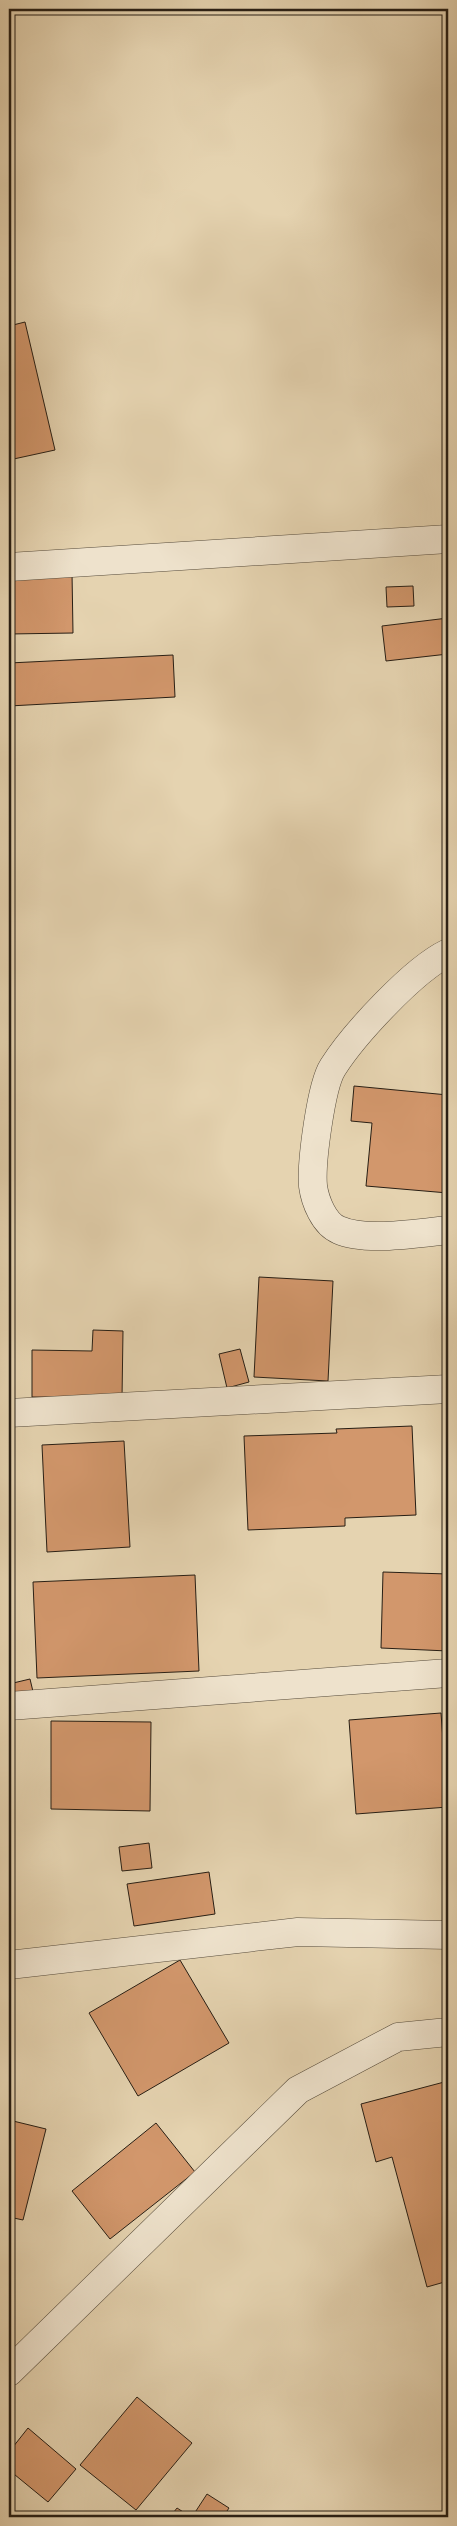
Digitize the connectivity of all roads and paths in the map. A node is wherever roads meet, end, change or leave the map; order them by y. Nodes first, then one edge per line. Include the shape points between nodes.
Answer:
1 (448, 540) edge
2 (9, 567) edge
3 (448, 953) edge
4 (448, 1230) edge
5 (448, 1389) edge
6 (9, 1413) edge
7 (448, 1673) edge
8 (9, 1706) edge
9 (448, 1935) edge
10 (9, 1965) edge
11 (448, 2032) edge
12 (9, 2372) edge

1 - 2 street
3 - 4 street via 435,959 378,1011 332,1068 320,1104 313,1186 321,1213 338,1230 372,1236
5 - 6 street
7 - 8 street
9 - 10 street via 298,1932
11 - 12 street via 398,2037 298,2090

